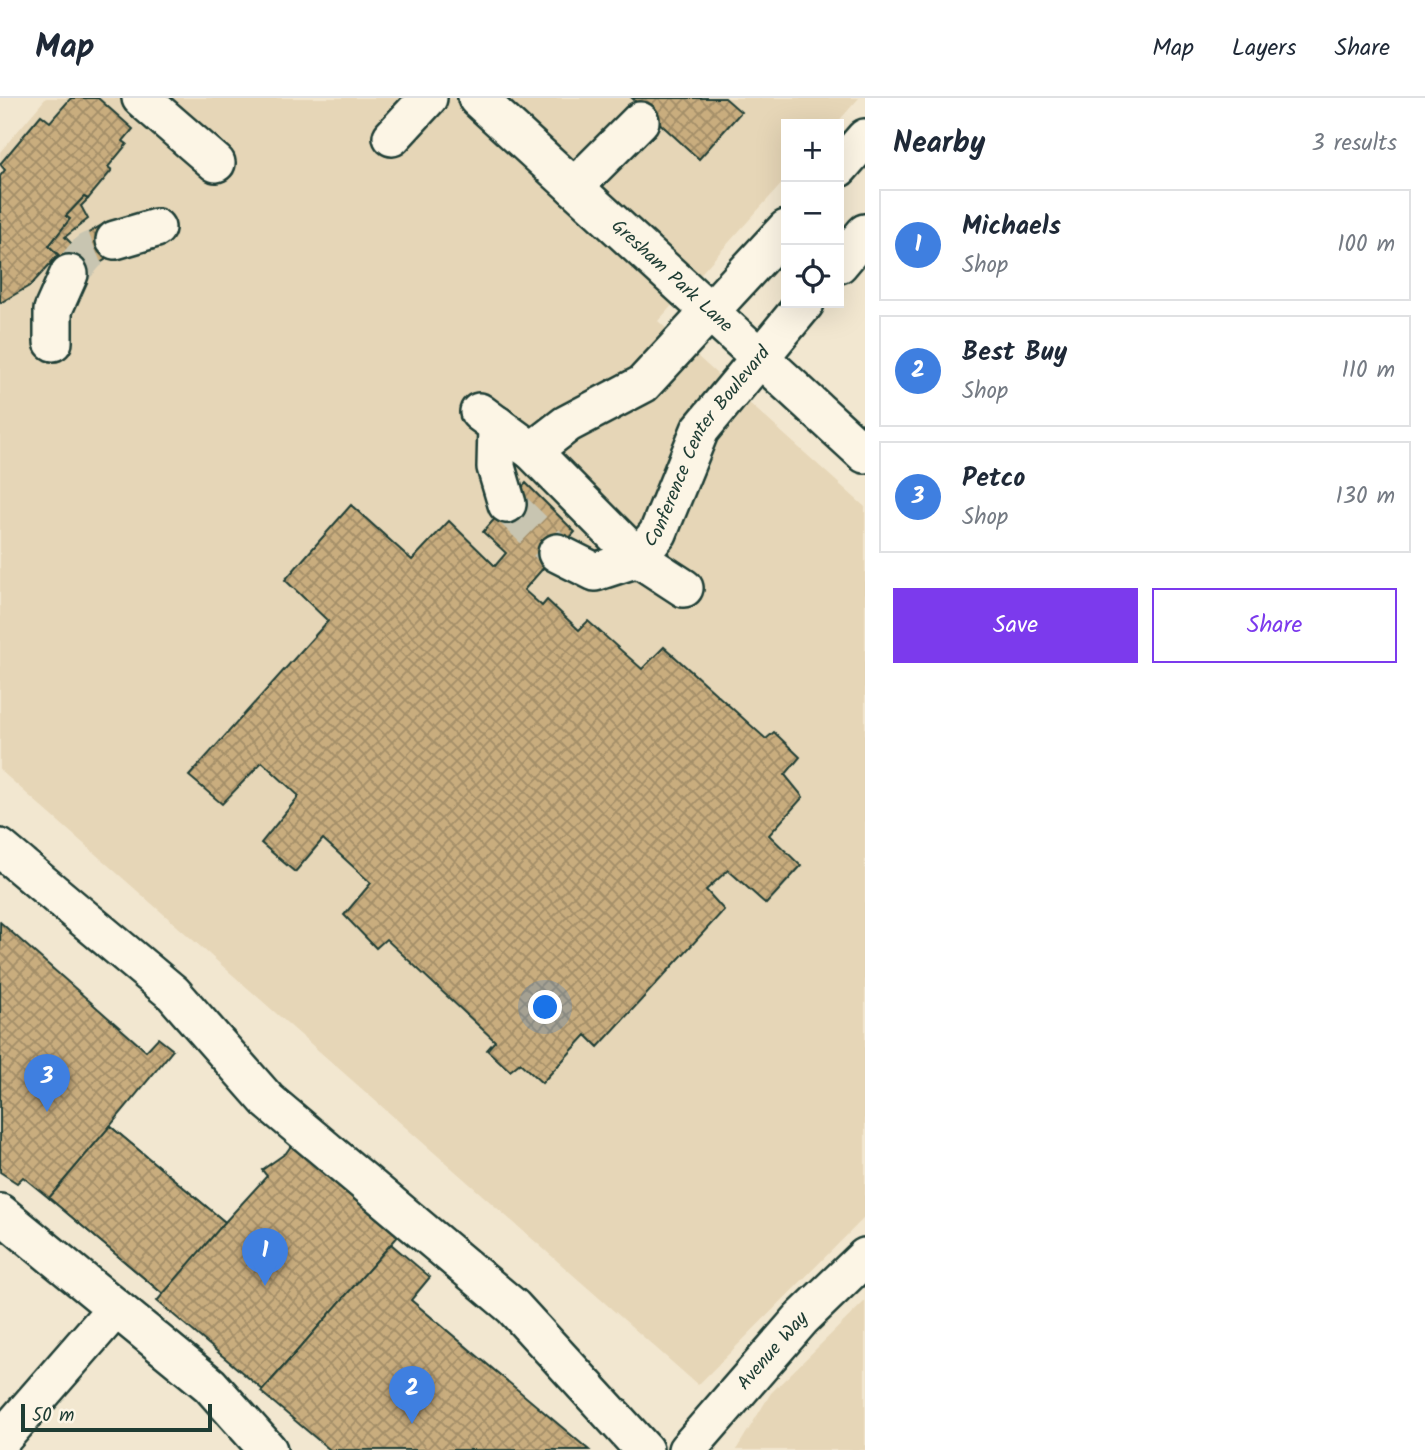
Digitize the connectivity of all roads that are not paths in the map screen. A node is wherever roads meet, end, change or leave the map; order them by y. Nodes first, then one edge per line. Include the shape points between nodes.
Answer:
1 (141, 98) edge
2 (428, 98) edge
3 (477, 98) edge
4 (640, 121) dead end
5 (392, 137) dead end
6 (865, 138) edge
7 (844, 162) edge
8 (216, 163) dead end
9 (574, 187) junction
10 (156, 228) dead end
11 (865, 233) edge
12 (781, 234) edge
13 (116, 240) tunnel mouth
14 (844, 258) edge
15 (68, 274) tunnel mouth
16 (801, 308) edge
17 (710, 312) junction
18 (53, 342) dead end
19 (758, 356) junction
20 (532, 451) junction
21 (865, 454) edge
22 (507, 504) tunnel mouth
23 (557, 553) tunnel mouth
24 (638, 558) junction
25 (684, 588) dead end
26 (0, 848) edge
27 (0, 1213) edge
28 (865, 1257) edge
29 (115, 1309) junction
30 (0, 1441) edge
31 (268, 1450) edge
32 (644, 1450) edge
33 (687, 1450) edge

1 - 8 street
2 - 5 street
3 - 9 street, Gresham Park Lane
4 - 9 street
6 - 7 street
9 - 17 street, Gresham Park Lane
10 - 13 street
11 - 14 street
12 - 17 street
15 - 18 street via 53,310
16 - 19 street, Conference Center Boulevard
17 - 19 street, Gresham Park Lane
17 - 20 street via 643,384 567,424
19 - 21 street, Gresham Park Lane
19 - 24 street, Conference Center Boulevard via 700,430 658,533
20 - 22 street via 488,419
20 - 24 street
23 - 24 street via 595,572
24 - 25 street
26 - 32 street via 173,993 268,1101 513,1307
27 - 29 street
28 - 33 street, Avenue Way via 801,1319
29 - 30 street
29 - 31 street via 210,1385

